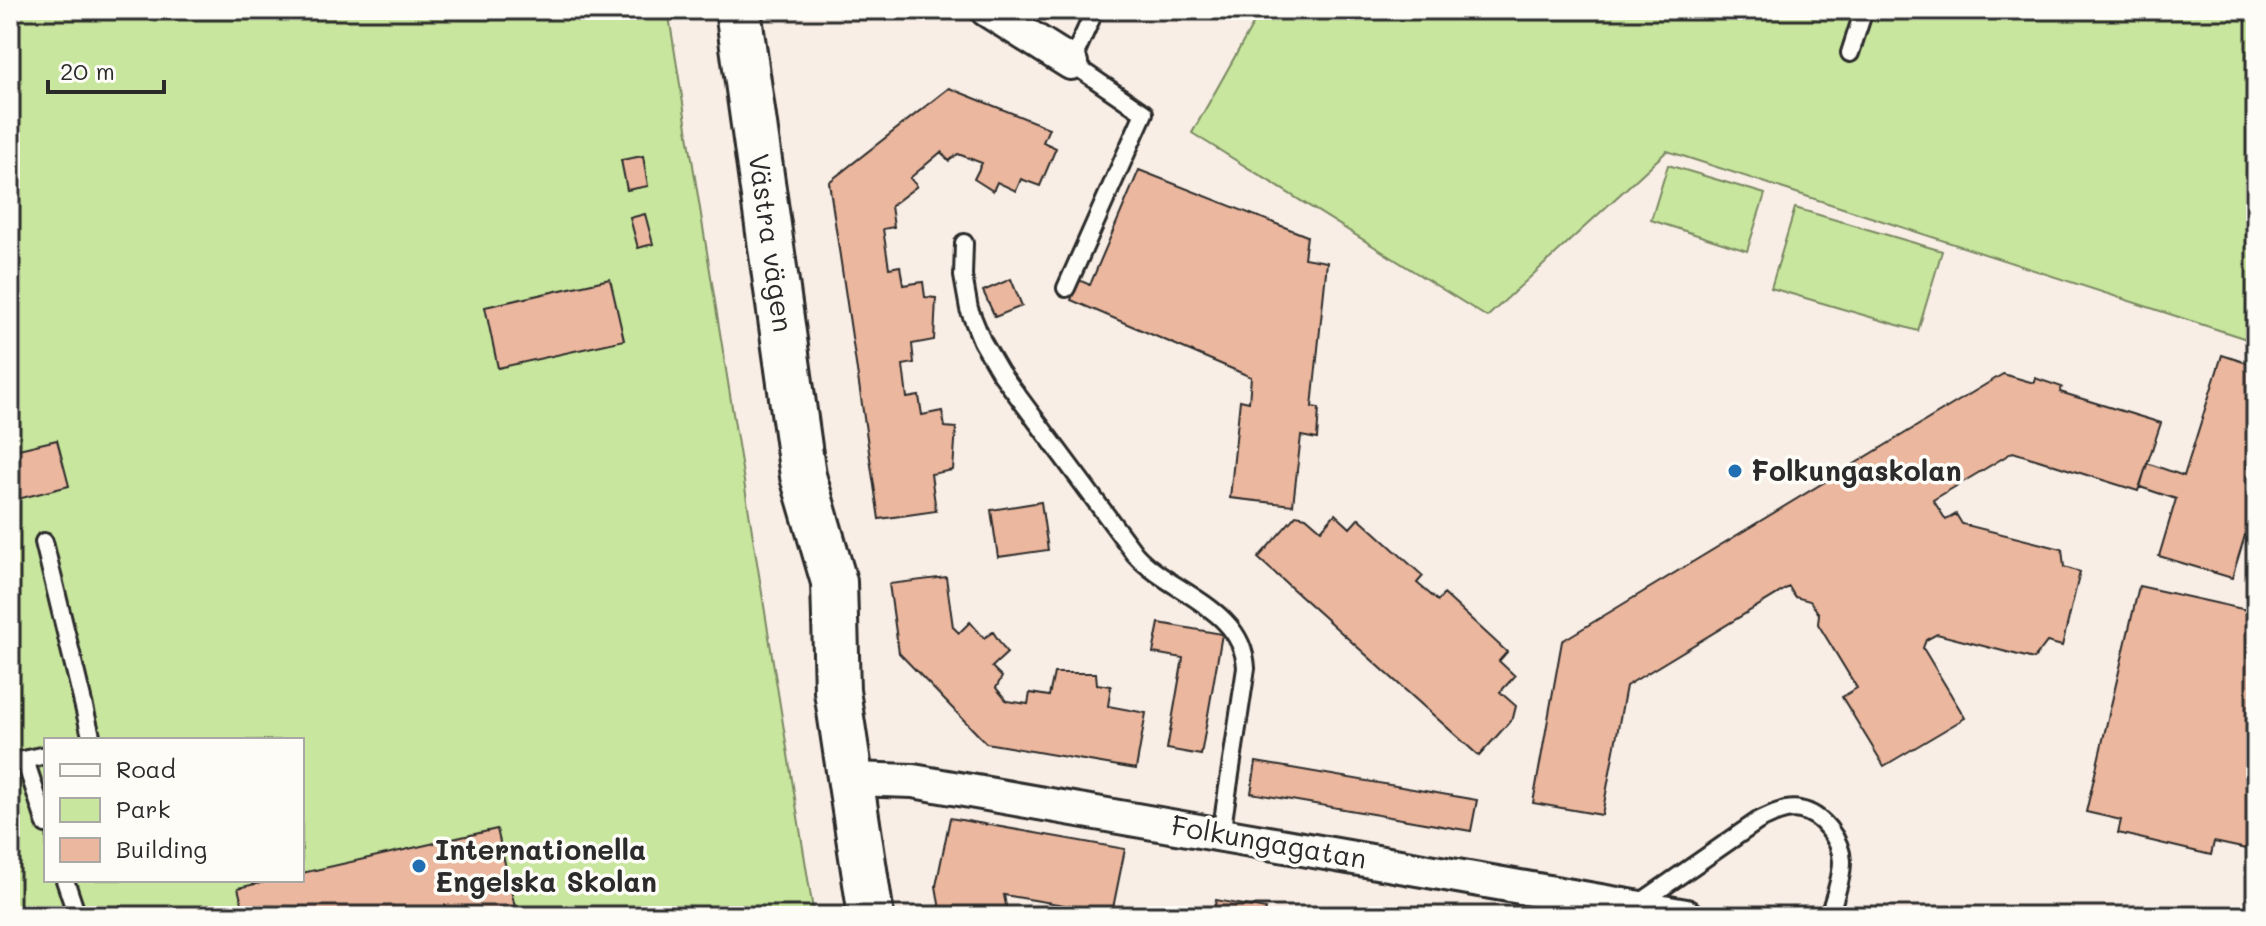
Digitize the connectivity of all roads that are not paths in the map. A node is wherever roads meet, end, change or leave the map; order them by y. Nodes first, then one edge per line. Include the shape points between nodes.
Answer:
1 (738, 10) edge
2 (987, 10) edge
3 (1095, 10) edge
4 (1864, 10) edge
5 (1850, 53) dead end
6 (1071, 63) junction
7 (964, 243) dead end
8 (1066, 288) dead end
9 (44, 542) dead end
10 (92, 738) edge
11 (44, 755) edge
12 (17, 762) edge
13 (851, 779) junction
14 (44, 820) edge
15 (1221, 834) junction
16 (66, 882) edge
17 (1634, 907) junction
18 (77, 916) edge
19 (871, 916) edge
20 (1686, 916) edge
21 (1829, 916) edge

1 - 13 main road, Västra vägen via 803,476 834,582 837,691
2 - 6 street
3 - 6 lane
4 - 5 lane
6 - 8 lane via 1144,113
7 - 15 lane via 969,309 1000,372 1135,554 1160,578 1227,622 1245,652
9 - 10 lane
11 - 12 lane
12 - 14 lane
13 - 15 street, Folkungagatan via 913,781
13 - 19 main road, Västra vägen
15 - 17 street, Folkungagatan
16 - 18 lane
17 - 20 street, Folkungagatan
17 - 21 lane via 1758,821 1800,810 1818,818 1832,833 1842,856

